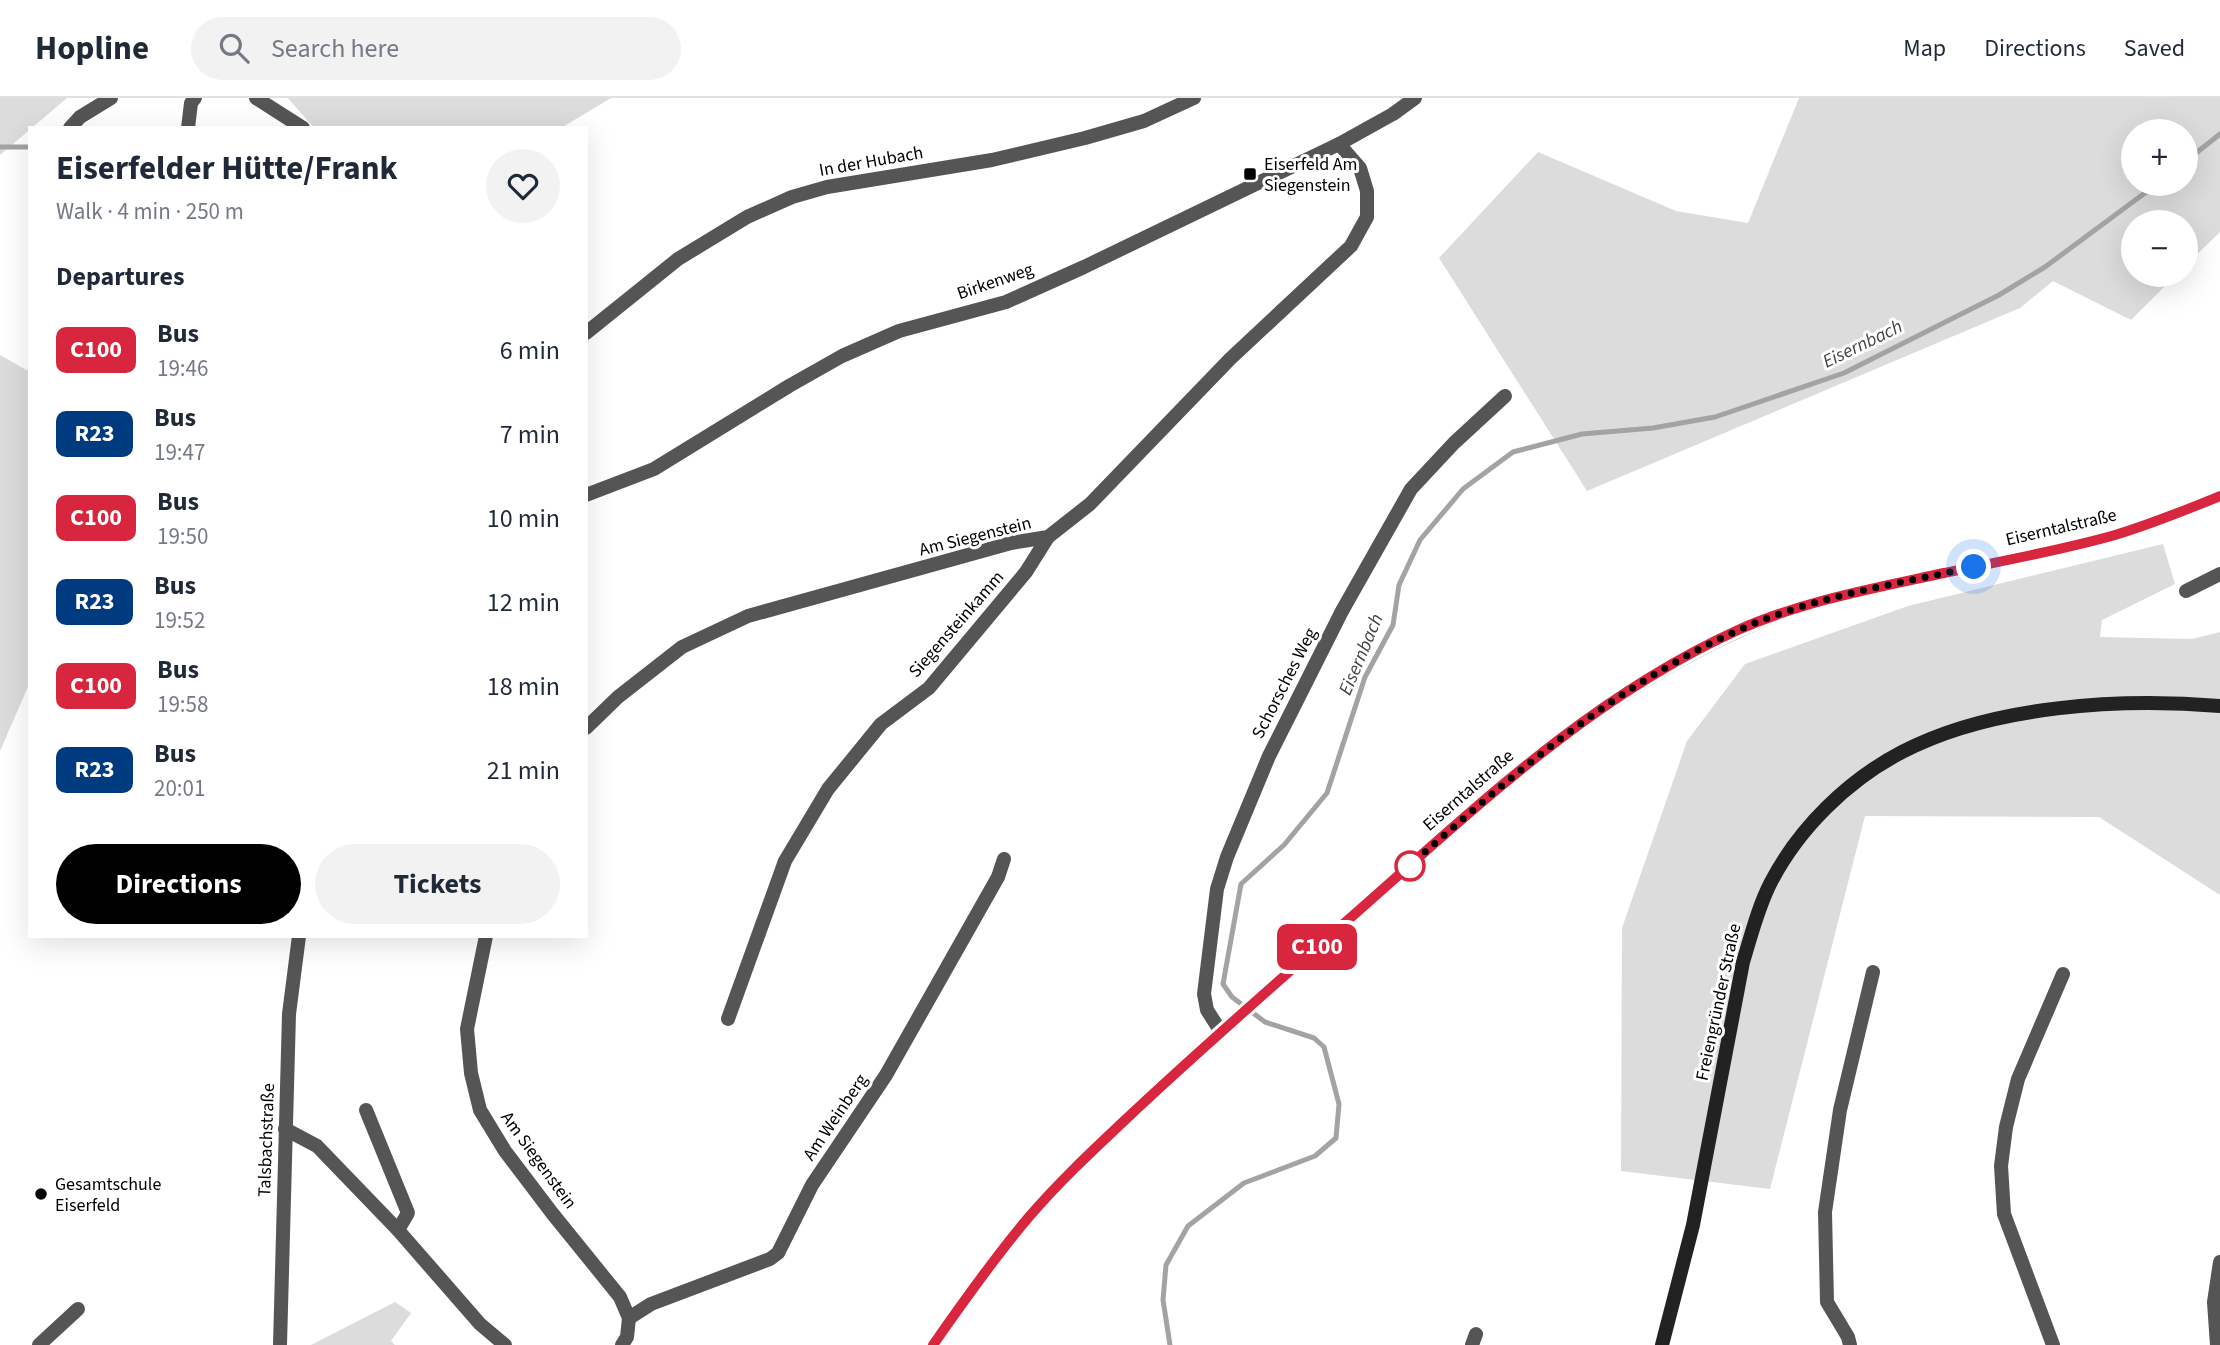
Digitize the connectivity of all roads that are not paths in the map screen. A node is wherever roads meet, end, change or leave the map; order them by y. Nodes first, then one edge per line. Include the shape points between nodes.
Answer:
1 (111, 98) edge
2 (195, 98) edge
3 (256, 98) edge
4 (1194, 98) edge
5 (1415, 98) edge
6 (72, 126) edge
7 (188, 126) edge
8 (300, 126) edge
9 (1339, 144) junction
10 (588, 330) edge
11 (1505, 396) dead end
12 (588, 494) edge
13 (2220, 496) edge
14 (1048, 537) junction
15 (2220, 574) edge
16 (2186, 592) dead end
17 (2220, 706) edge
18 (588, 727) edge
19 (1004, 859) dead end
20 (299, 938) edge
21 (486, 938) edge
22 (1873, 972) dead end
23 (2063, 974) dead end
24 (727, 1020) dead end
25 (1221, 1032) junction
26 (366, 1110) dead end
27 (285, 1129) junction
28 (398, 1230) junction
29 (2220, 1262) edge
30 (78, 1309) dead end
31 (629, 1318) junction
32 (39, 1345) edge
33 (280, 1345) edge
34 (505, 1345) edge
35 (622, 1345) edge
36 (933, 1345) edge
37 (1662, 1345) edge
38 (1850, 1345) edge
39 (2053, 1345) edge
40 (2217, 1345) edge

1 - 6 street
2 - 7 street
3 - 8 street
4 - 10 street, In der Hubach via 1144,121 1085,138 792,197 747,217 678,258
5 - 9 street, Birkenweg
9 - 12 street, Birkenweg via 1006,302 899,331 842,356 654,468
9 - 14 street, Am Siegenstein via 1360,169 1367,191 1367,217 1351,246 1230,359 1090,504
11 - 25 street, Schorsches Weg via 1411,489 1342,611 1269,756 1217,889 1204,994 1207,1010
13 - 25 main road, Eiserntalstraße via 2169,518 2080,544 1809,605 1740,629 1678,661 1569,730 1511,777
14 - 18 street, Am Siegenstein via 1011,543 748,616 682,647
14 - 24 street, Siegensteinkamm via 1026,572 929,688 881,724 828,789 785,861
15 - 16 street
17 - 37 main road, Freiengründer Straße via 2144,704 2037,711 1937,736 1869,772 1814,821 1770,883 1743,962 1693,1225
19 - 31 street, Am Weinberg via 887,1075 812,1185 778,1253 651,1304
20 - 27 street, Talsbachstraße via 289,1014
21 - 31 street, Am Siegenstein via 467,1029 480,1111 505,1151 620,1297
22 - 38 street via 1840,1110 1825,1212 1827,1302
23 - 39 street via 2018,1079 2001,1166 2004,1214
25 - 36 main road, Eiserntalstraße via 1030,1216
26 - 28 street via 408,1213
27 - 28 street via 317,1146
27 - 33 street, Talsbachstraße
28 - 34 street via 473,1316
29 - 40 street via 2214,1302
30 - 32 street
31 - 35 street

